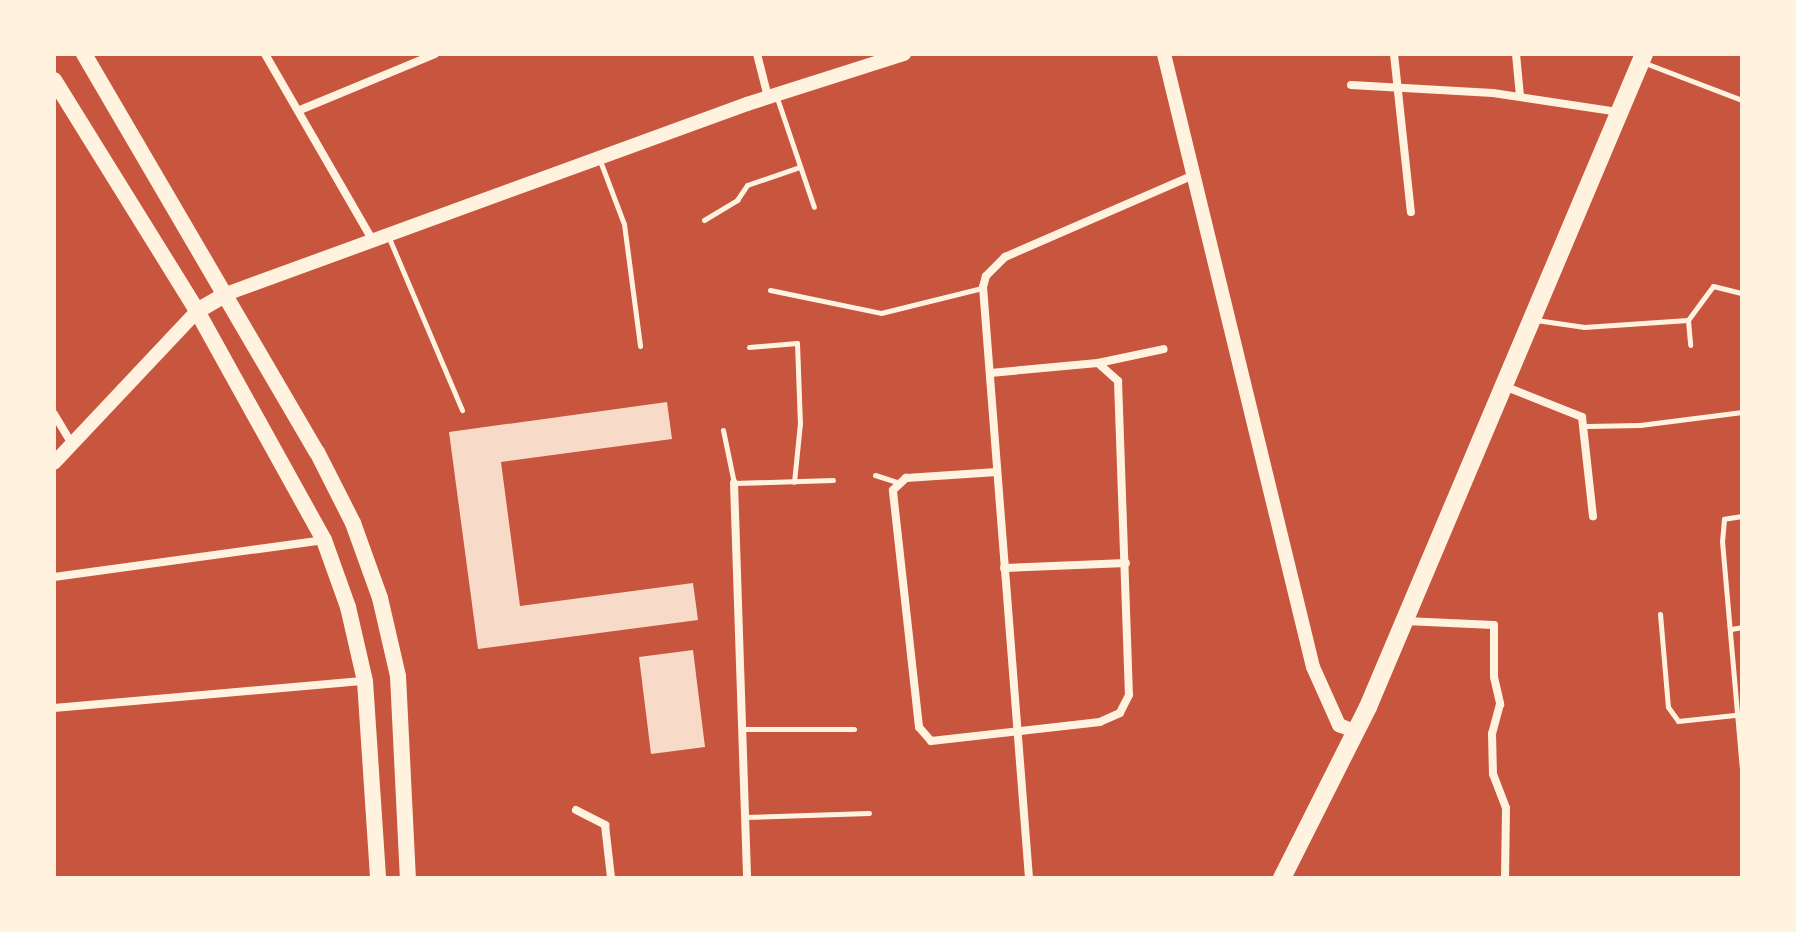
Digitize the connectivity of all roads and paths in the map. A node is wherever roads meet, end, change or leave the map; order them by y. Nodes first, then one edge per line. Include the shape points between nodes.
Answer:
1 (84, 54) edge
2 (265, 54) edge
3 (435, 54) edge
4 (757, 54) edge
5 (904, 54) edge
6 (1164, 54) edge
7 (1394, 54) edge
8 (1516, 54) edge
9 (1642, 58) edge
10 (1351, 85) dead end
11 (1396, 87) junction
12 (56, 89) edge
13 (771, 96) junction
14 (1520, 96) junction
15 (1742, 100) edge
16 (300, 110) junction
17 (1618, 112) junction
18 (599, 157) junction
19 (800, 167) junction
20 (1191, 176) junction
21 (814, 207) dead end
22 (1411, 212) dead end
23 (704, 220) dead end
24 (387, 233) junction
25 (372, 239) junction
26 (983, 287) junction
27 (770, 290) dead end
28 (1742, 293) edge
29 (226, 294) junction
30 (197, 311) junction
31 (1531, 319) junction
32 (1688, 320) junction
33 (1690, 345) dead end
34 (640, 346) dead end
35 (749, 347) dead end
36 (1164, 349) dead end
37 (1098, 363) junction
38 (990, 373) junction
39 (1503, 386) junction
40 (462, 410) dead end
41 (1742, 412) edge
42 (54, 414) edge
43 (1586, 426) junction
44 (723, 430) dead end
45 (73, 444) junction
46 (54, 463) edge
47 (997, 472) junction
48 (875, 475) dead end
49 (833, 480) dead end
50 (794, 482) junction
51 (734, 483) junction
52 (899, 483) junction
53 (1593, 516) dead end
54 (1742, 516) edge
55 (324, 540) junction
56 (1126, 563) junction
57 (1004, 568) junction
58 (54, 577) edge
59 (1660, 614) dead end
60 (1404, 621) junction
61 (1742, 627) edge
62 (1731, 629) junction
63 (365, 681) junction
64 (54, 708) edge
65 (1735, 715) junction
66 (742, 729) junction
67 (854, 729) dead end
68 (1356, 732) junction
69 (1739, 733) edge
70 (1018, 734) junction
71 (1742, 768) edge
72 (576, 810) dead end
73 (869, 813) dead end
74 (745, 817) junction
75 (378, 878) edge
76 (408, 878) edge
77 (611, 878) edge
78 (747, 878) edge
79 (1029, 878) edge
80 (1282, 878) edge
81 (1505, 878) edge

1 - 29 main road
2 - 16 street
3 - 16 street
4 - 13 street
5 - 13 street
6 - 20 street
7 - 11 street
8 - 14 street
9 - 15 lane
9 - 17 main road
10 - 11 street
11 - 14 street
11 - 22 street
12 - 30 main road
13 - 18 street
13 - 19 lane
14 - 17 street
16 - 25 street
17 - 31 main road
18 - 24 street
18 - 34 lane via 624,224
19 - 21 lane
19 - 23 lane via 747,185 737,200
20 - 26 street via 1005,257 986,276
20 - 68 street via 1313,667 1339,725
24 - 25 street
24 - 40 lane
25 - 29 street
26 - 27 lane via 881,313
26 - 38 street
28 - 32 lane via 1713,286
29 - 30 main road
29 - 76 main road via 336,487 380,598 403,713
30 - 45 street
30 - 55 main road
31 - 32 lane via 1584,327
31 - 39 main road
32 - 33 lane
35 - 50 lane via 797,343 800,423
36 - 37 street
37 - 38 street
37 - 56 street via 1113,373 1120,389
38 - 47 street
39 - 43 street via 1574,410
39 - 60 main road
41 - 43 lane
42 - 45 street
43 - 53 street via 1586,483
44 - 51 lane
45 - 46 street
47 - 52 street via 915,477
47 - 57 street
48 - 52 lane
49 - 50 lane
50 - 51 lane
51 - 66 street
52 - 70 street via 891,499 921,734 938,741
54 - 62 lane via 1724,519
55 - 58 street
55 - 63 main road via 348,607
56 - 57 street
56 - 70 street via 1126,706 1100,722
57 - 70 street
59 - 65 lane via 1668,707 1678,721
60 - 68 main road
60 - 81 street via 1494,625 1500,704 1492,734 1493,774 1506,808
61 - 62 lane
62 - 65 lane
63 - 64 street
63 - 75 main road
65 - 69 lane
66 - 67 lane
66 - 74 street
68 - 80 main road
69 - 71 lane
70 - 79 street
72 - 77 street via 605,825
73 - 74 lane
74 - 78 street

